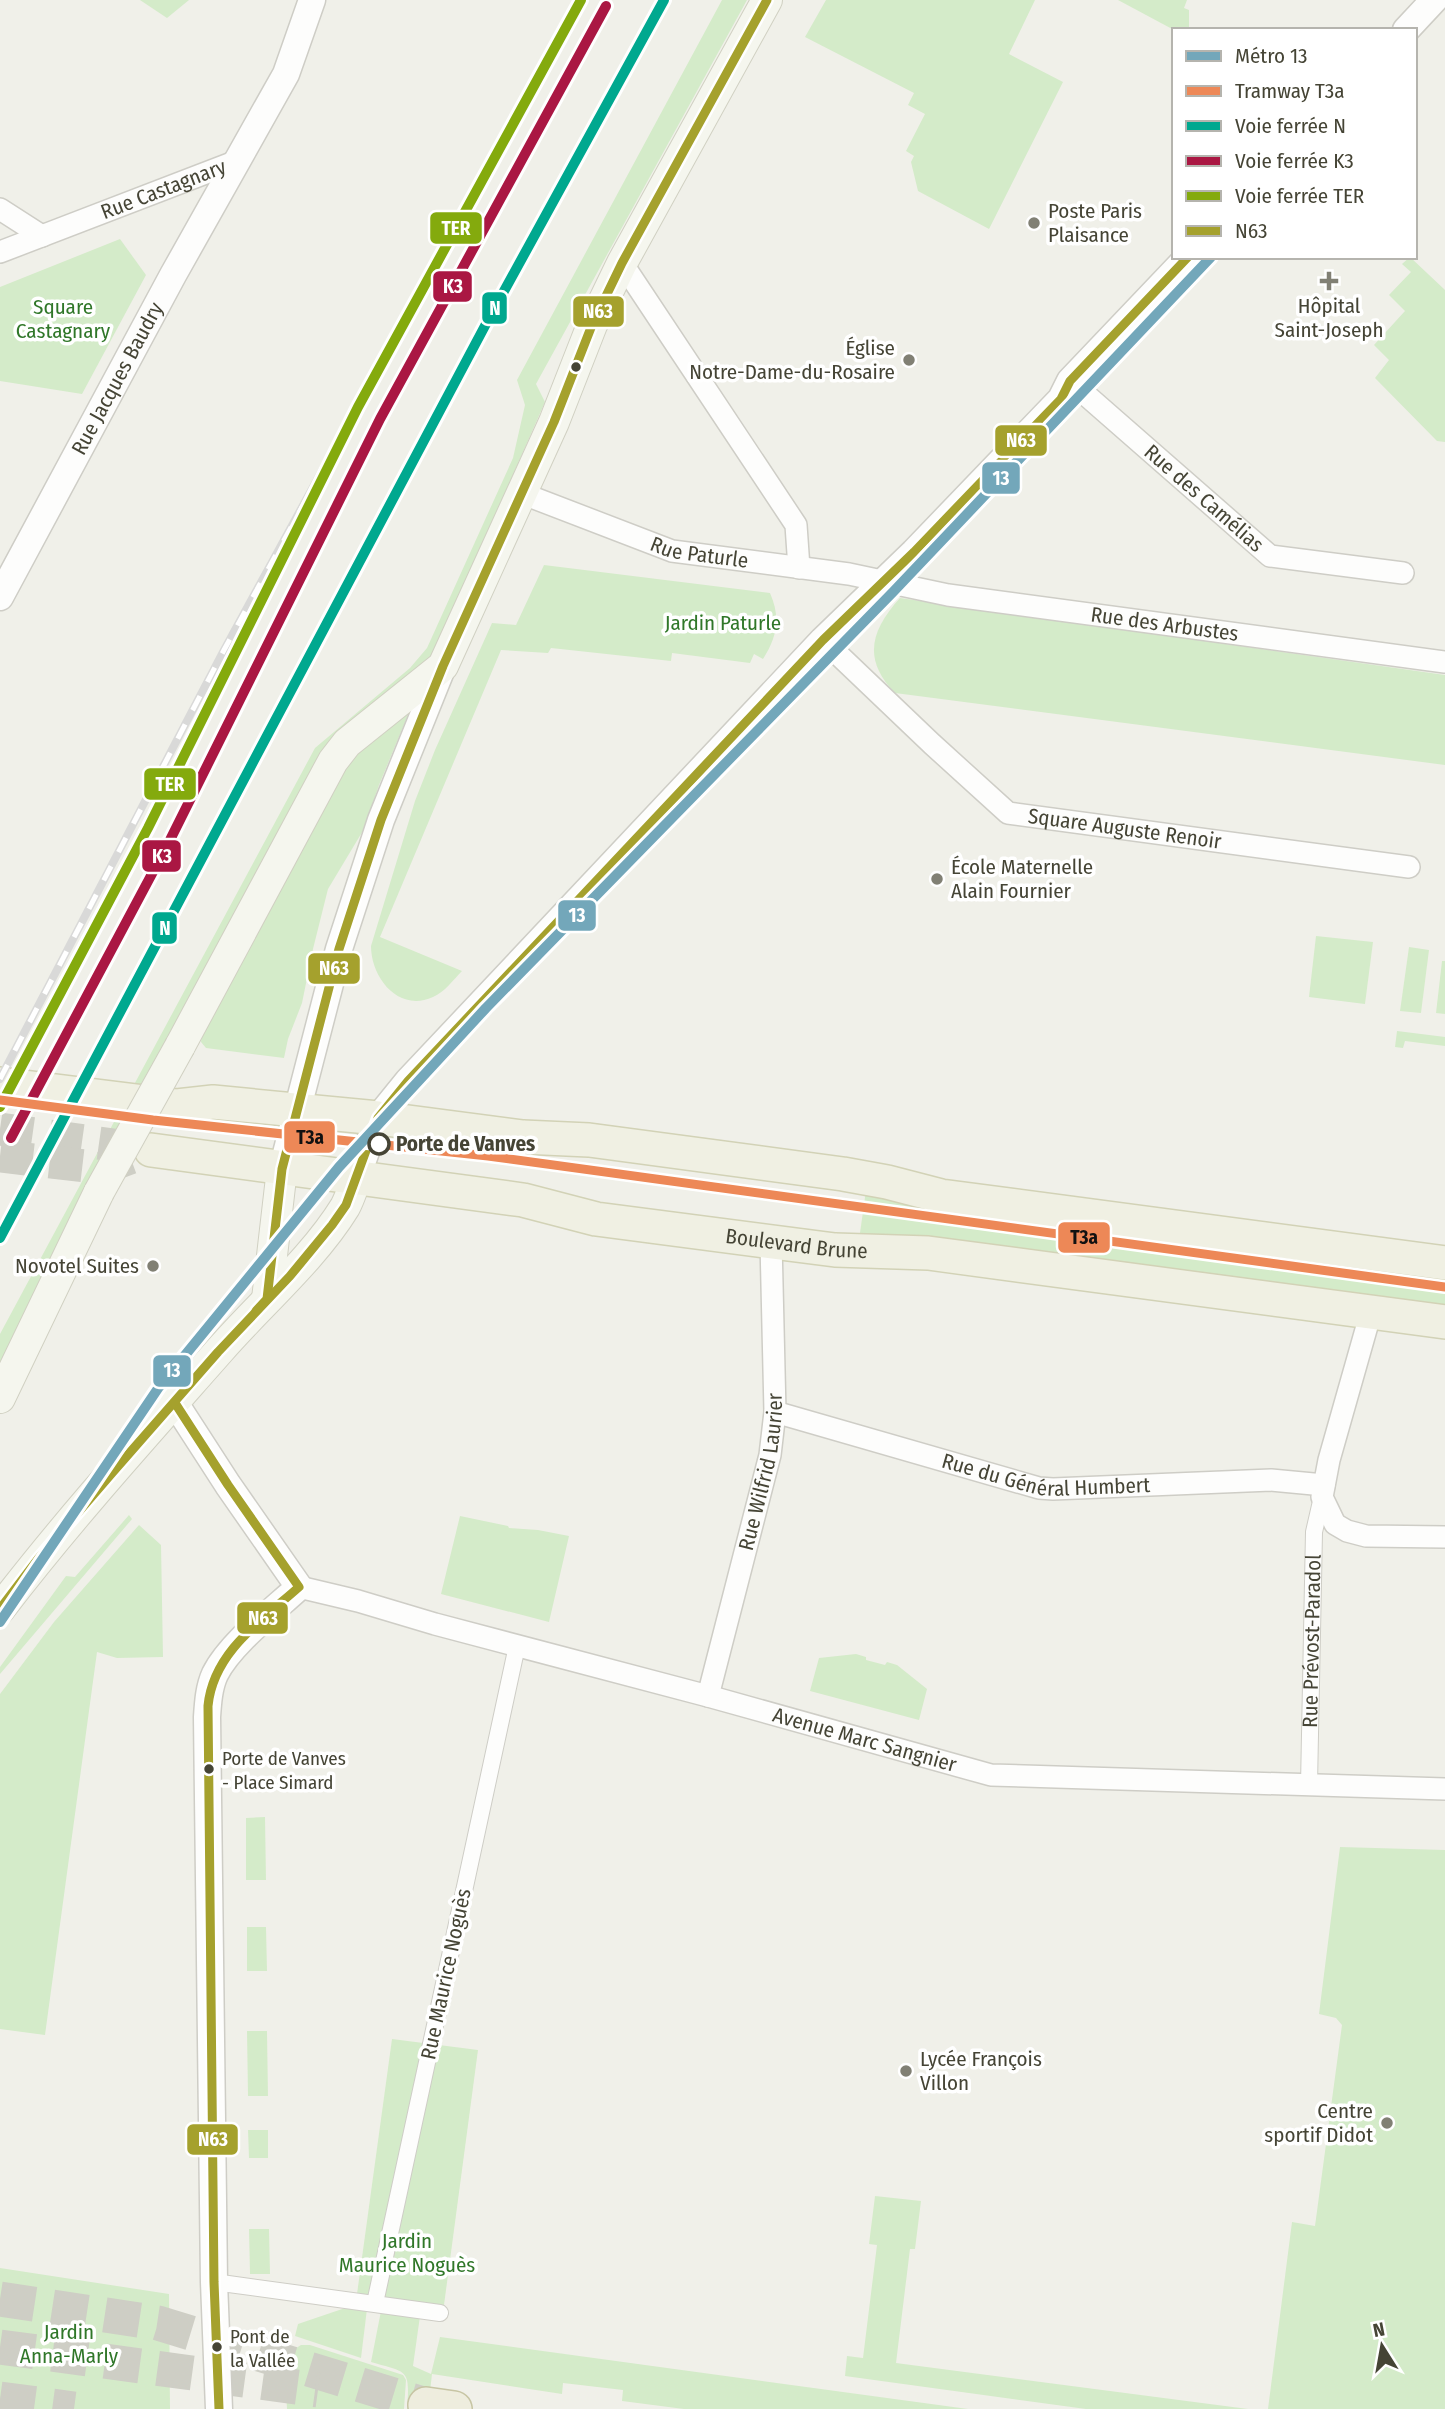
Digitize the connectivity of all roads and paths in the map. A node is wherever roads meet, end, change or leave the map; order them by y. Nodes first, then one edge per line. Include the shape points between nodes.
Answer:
1 (312, 0) edge
2 (766, 0) edge
3 (1434, 0) edge
4 (1408, 28) edge
5 (237, 161) junction
6 (0, 209) edge
7 (42, 236) junction
8 (0, 251) edge
9 (1186, 259) edge
10 (622, 263) junction
11 (1070, 382) junction
12 (521, 493) junction
13 (799, 568) junction
14 (1403, 573) dead end
15 (885, 582) junction
16 (0, 597) edge
17 (823, 640) junction
18 (1445, 662) edge
19 (443, 666) junction
20 (1409, 867) dead end
21 (0, 1064) edge
22 (0, 1084) edge
23 (213, 1102) junction
24 (299, 1109) junction
25 (378, 1118) junction
26 (151, 1150) tunnel mouth
27 (282, 1169) junction
28 (357, 1177) junction
29 (771, 1242) junction
30 (1445, 1263) edge
31 (267, 1299) junction
32 (1371, 1312) junction
33 (1445, 1322) edge
34 (0, 1398) edge
35 (175, 1403) junction
36 (775, 1412) junction
37 (1323, 1491) junction
38 (1445, 1537) edge
39 (299, 1587) junction
40 (0, 1609) edge
41 (517, 1646) junction
42 (708, 1696) junction
43 (1309, 1785) junction
44 (1445, 1789) edge
45 (214, 2282) junction
46 (374, 2302) junction
47 (440, 2313) dead end
48 (219, 2409) edge

1 - 5 street, Rue Castagnary via 286,74
2 - 10 main road
3 - 4 street
5 - 7 street, Rue Castagnary
5 - 16 street, Rue Jacques Baudry
6 - 7 street
7 - 8 street, Rue Castagnary
9 - 11 street
10 - 12 main road
10 - 13 street via 796,525
11 - 14 street, Rue des Camélias via 1270,556
11 - 15 street via 1061,399
12 - 13 street, Rue Paturle via 672,551
12 - 19 main road
13 - 15 street, Rue Paturle
15 - 17 street
15 - 18 street, Rue des Arbustes via 961,597
17 - 20 street, Square Auguste Renoir via 1008,813
17 - 25 street
19 - 24 street via 381,820 332,974
19 - 34 main road, bridge via 346,743 333,761 99,1192
21 - 23 main road via 183,1090
22 - 23 main road via 177,1106
23 - 24 main road
24 - 25 main road
24 - 27 street
25 - 28 street
25 - 30 main road via 844,1174 942,1196
26 - 27 main road, Boulevard Brune
27 - 28 main road, Boulevard Brune
27 - 31 main road
28 - 29 main road, Boulevard Brune via 523,1200 596,1219
28 - 31 main road via 336,1219
29 - 32 main road, Boulevard Brune via 835,1250 928,1253
29 - 36 street, Rue Wilfrid Laurier
31 - 35 main road
32 - 33 main road, Boulevard Brune
32 - 37 street, Rue Prévost-Paradol
35 - 39 street
35 - 40 main road
36 - 37 street, Rue du Général Humbert via 1038,1488 1271,1480
36 - 42 street, Rue Wilfrid Laurier via 770,1455
37 - 38 street via 1335,1524 1347,1531 1366,1536
37 - 43 street, Rue Prévost-Paradol via 1314,1532
39 - 41 street, Avenue Marc Sangnier
39 - 45 street via 228,1653 209,1696
41 - 42 street, Avenue Marc Sangnier
41 - 46 street, Rue Maurice Noguès
42 - 43 street, Avenue Marc Sangnier via 991,1775
43 - 44 street, Avenue Marc Sangnier
45 - 46 street
45 - 48 street
46 - 47 street

